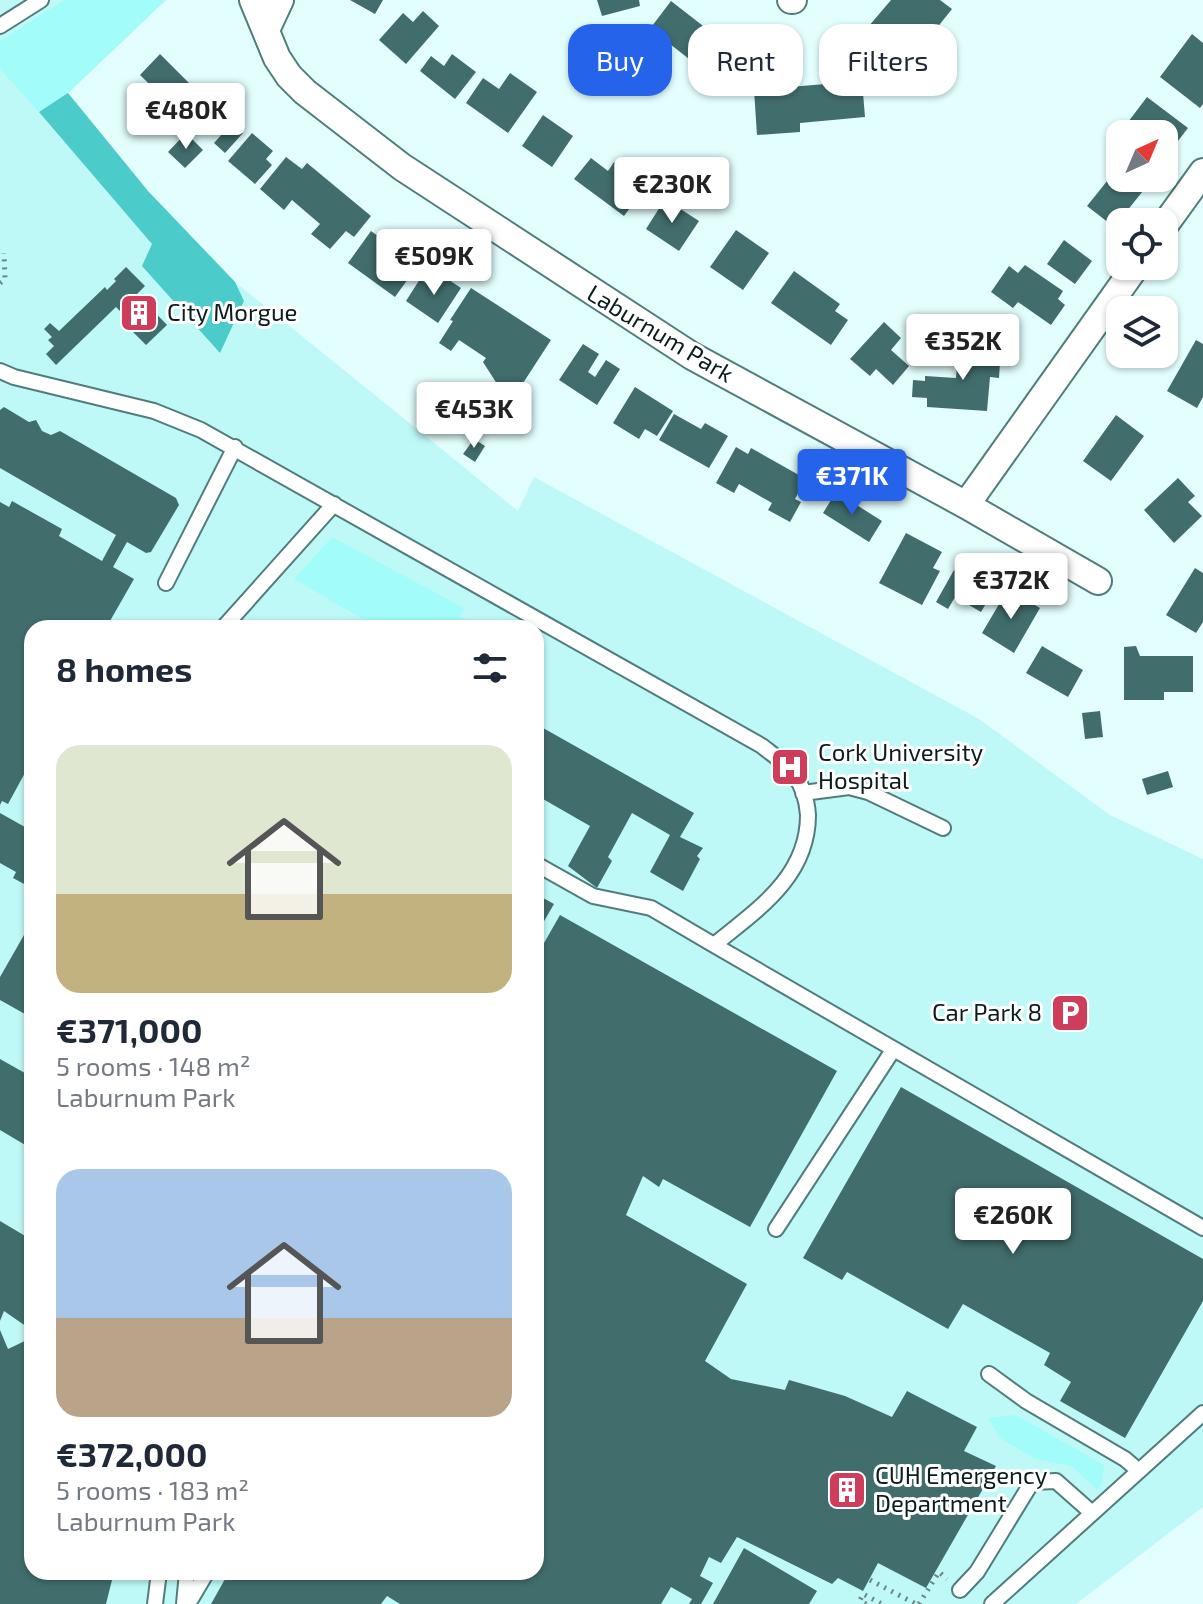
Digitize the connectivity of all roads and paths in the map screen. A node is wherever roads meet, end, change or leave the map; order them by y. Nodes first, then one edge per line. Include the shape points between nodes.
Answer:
1 (41, 0) edge
2 (253, 0) edge
3 (280, 0) edge
4 (0, 26) edge
5 (266, 30) junction
6 (1203, 172) edge
7 (1177, 208) edge
8 (4, 253) dead end
9 (1126, 280) edge
10 (0, 283) edge
11 (0, 371) edge
12 (235, 447) junction
13 (334, 504) junction
14 (966, 505) junction
15 (1098, 581) dead end
16 (166, 583) dead end
17 (230, 620) edge
18 (539, 620) edge
19 (544, 623) edge
20 (803, 793) junction
21 (943, 828) dead end
22 (544, 868) edge
23 (714, 945) junction
24 (893, 1050) junction
25 (1203, 1228) edge
26 (776, 1229) dead end
27 (989, 1374) dead end
28 (1203, 1413) edge
29 (1139, 1471) junction
30 (1091, 1512) junction
31 (158, 1580) edge
32 (187, 1580) edge
33 (202, 1580) edge
34 (870, 1580) dead end
35 (960, 1590) joint
36 (155, 1604) edge
37 (186, 1604) edge
38 (866, 1604) edge
39 (882, 1604) edge
40 (917, 1604) edge
41 (992, 1604) edge

1 - 4 lane
2 - 5 street, Laburnum Park
3 - 5 street
5 - 14 street, Laburnum Park via 289,76 402,167 692,356
6 - 7 street
8 - 10 path via 5,279
9 - 14 street
11 - 12 lane via 154,411
12 - 13 lane
12 - 16 lane
13 - 17 lane
13 - 18 lane
14 - 15 street, Laburnum Park
19 - 20 lane via 762,746 788,767
20 - 21 lane via 849,787
20 - 23 lane via 808,828 795,868 773,896
22 - 23 lane via 593,896 651,908
23 - 24 lane
24 - 25 lane
24 - 26 lane
27 - 29 lane
28 - 29 lane
29 - 30 lane
30 - 35 lane via 1056,1481 1032,1482 977,1572
30 - 41 lane
31 - 36 lane
32 - 37 lane
33 - 37 lane
34 - 40 path
35 - 40 path via 939,1572
38 - 39 path via 860,1600 863,1594

